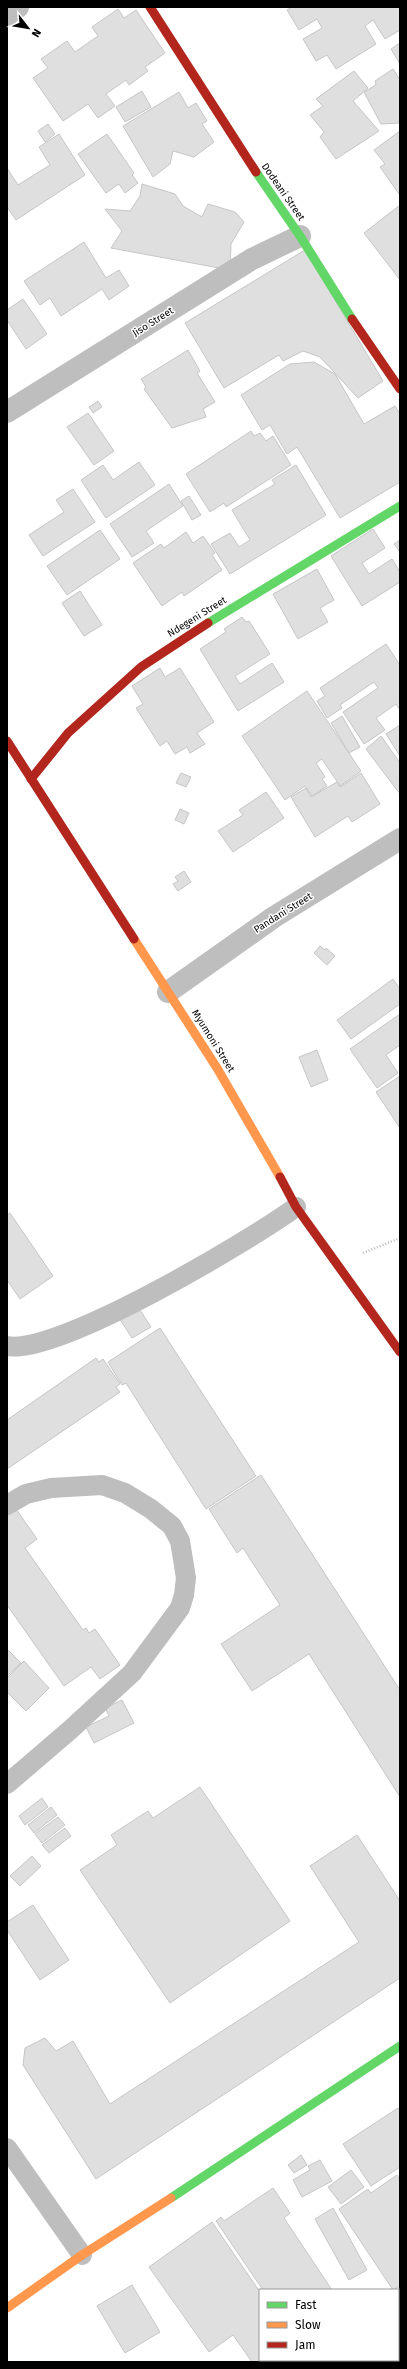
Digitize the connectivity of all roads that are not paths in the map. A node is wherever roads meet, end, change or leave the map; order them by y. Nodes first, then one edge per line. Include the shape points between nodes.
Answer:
1 (18, 7) edge
2 (150, 7) edge
3 (7, 15) edge
4 (300, 236) junction
5 (400, 389) edge
6 (7, 412) edge
7 (400, 506) edge
8 (7, 741) edge
9 (31, 779) junction
10 (400, 839) edge
11 (168, 992) junction
12 (296, 1207) junction
13 (7, 1346) edge
14 (400, 1352) edge
15 (7, 1506) edge
16 (7, 1784) edge
17 (400, 2046) edge
18 (7, 2148) edge
19 (82, 2256) junction
20 (7, 2308) edge

1 - 3 street
2 - 4 street, Dodeani Street via 255,171
4 - 5 street, Dodeani Street via 355,324
4 - 6 street, Jiso Street via 252,259
7 - 9 street, Ndegeni Street via 182,639 141,667 68,733
8 - 9 street, Myumoni Street
9 - 11 street, Myumoni Street
10 - 11 street, Pandani Street via 274,917
11 - 12 street, Myumoni Street via 266,1151
12 - 13 lane via 251,1239 108,1315 41,1343
12 - 14 street, Myumoni Street
15 - 16 lane via 26,1494 52,1488 102,1484 125,1493 172,1526 180,1541 186,1578 180,1608 132,1673
17 - 19 street
18 - 19 lane
19 - 20 street

